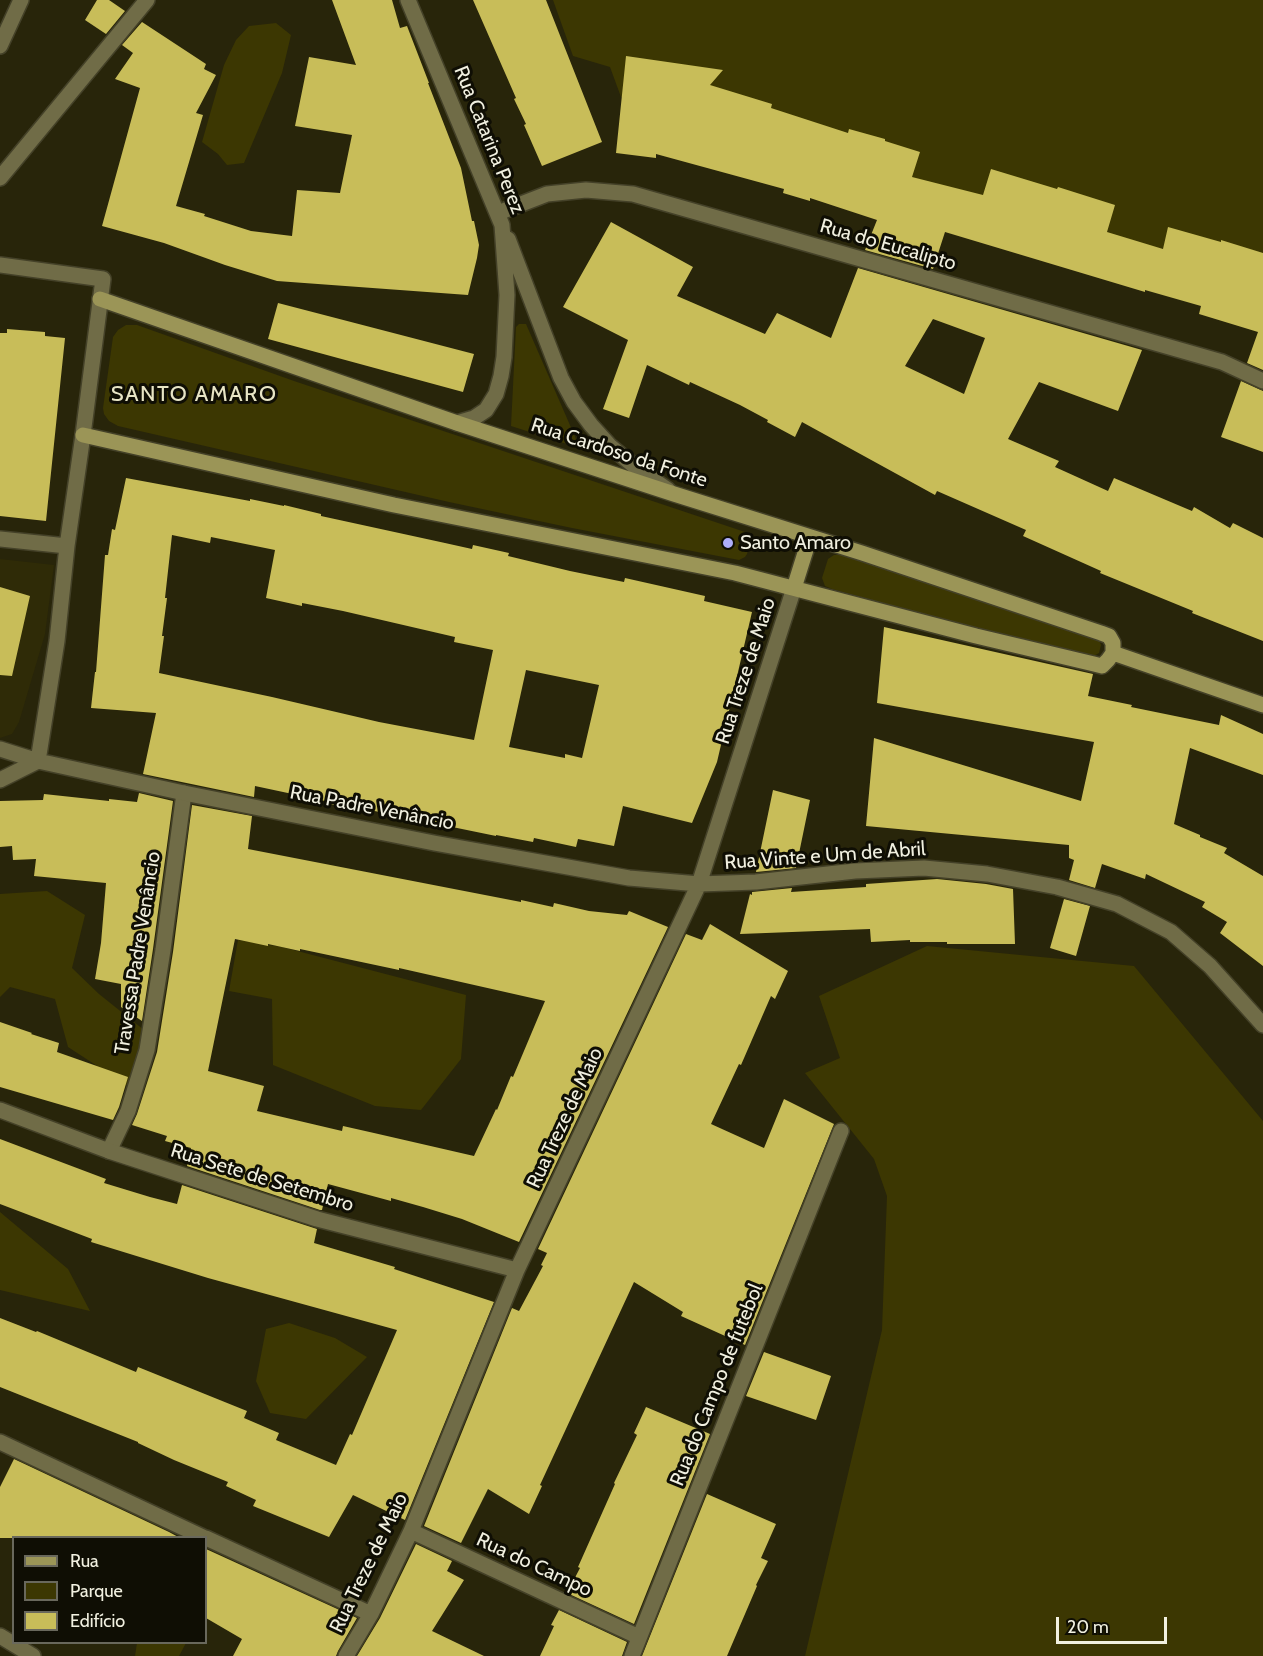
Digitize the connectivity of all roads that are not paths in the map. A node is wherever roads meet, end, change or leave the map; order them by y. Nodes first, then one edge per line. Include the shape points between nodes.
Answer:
1 (21, 0) edge
2 (147, 0) edge
3 (408, 0) edge
4 (0, 46) edge
5 (0, 178) edge
6 (500, 219) junction
7 (0, 265) edge
8 (100, 299) junction
9 (1263, 381) edge
10 (458, 423) junction
11 (83, 435) junction
12 (674, 494) junction
13 (810, 537) junction
14 (0, 539) edge
15 (67, 546) junction
16 (794, 588) junction
17 (1113, 653) junction
18 (1263, 705) edge
19 (0, 749) edge
20 (38, 761) junction
21 (0, 780) edge
22 (184, 793) junction
23 (699, 884) junction
24 (1263, 1025) edge
25 (0, 1110) edge
26 (841, 1131) dead end
27 (109, 1151) junction
28 (517, 1270) junction
29 (0, 1443) edge
30 (411, 1531) junction
31 (201, 1536) edge
32 (207, 1539) edge
33 (371, 1614) junction
34 (639, 1637) junction
35 (13, 1644) edge
36 (33, 1656) edge
37 (346, 1656) edge
38 (632, 1656) edge

1 - 4 street
2 - 5 street
3 - 6 street, Rua Catarina Perez
6 - 9 street, Rua do Eucalipto via 547,194 586,190 633,194 1222,362
6 - 10 street, Rua Catarina Perez via 507,295 501,376 486,410
6 - 12 street via 561,378 574,402 610,446
7 - 8 street via 103,279
8 - 10 main road, Rua Cardoso da Fonte
8 - 11 street
10 - 12 main road, Rua Cardoso da Fonte
11 - 15 street
11 - 16 main road via 394,505
12 - 13 main road, Rua Cardoso da Fonte
13 - 16 main road
13 - 17 main road, Rua Cardoso da Fonte via 1109,636
14 - 15 street
15 - 20 street
16 - 17 main road via 1102,666
16 - 23 street, Rua Treze de Maio
17 - 18 main road
19 - 20 street, Rua Padre Venâncio
20 - 21 street
20 - 22 street, Rua Padre Venâncio
22 - 23 street, Rua Padre Venâncio via 618,876
22 - 27 street, Travessa Padre Venâncio via 147,1050 128,1111
23 - 24 street, Rua Vinte e Um de Abril via 924,868 1057,887 1117,904 1171,932 1210,966
23 - 28 street, Rua Treze de Maio
25 - 27 street, Rua Sete de Setembro
26 - 34 street, Rua do Campo de futebol
27 - 28 street, Rua Sete de Setembro via 316,1219
28 - 30 street, Rua Treze de Maio
29 - 31 street
30 - 33 street, Rua Treze de Maio
30 - 34 street, Rua do Campo
32 - 33 street
33 - 37 street, Rua Treze de Maio
34 - 38 street, Rua do Campo de futebol
35 - 36 street

